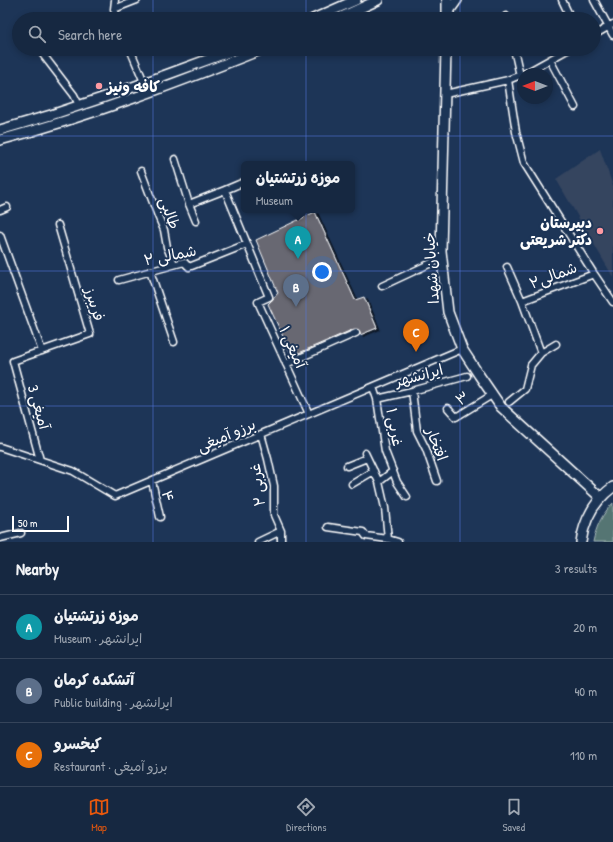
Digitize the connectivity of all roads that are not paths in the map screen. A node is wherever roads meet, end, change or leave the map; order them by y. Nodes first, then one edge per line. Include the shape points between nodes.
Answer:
1 (115, 0) edge
2 (137, 0) edge
3 (356, 0) edge
4 (448, 0) edge
5 (457, 0) edge
6 (562, 0) edge
7 (594, 0) edge
8 (373, 1) edge
9 (114, 9) junction
10 (115, 12) edge
11 (329, 12) edge
12 (351, 12) edge
13 (447, 12) edge
14 (450, 12) edge
15 (568, 12) edge
16 (610, 25) edge
17 (601, 31) edge
18 (613, 35) edge
19 (44, 56) edge
20 (133, 56) edge
21 (216, 56) edge
22 (246, 56) edge
23 (446, 56) edge
24 (516, 56) edge
25 (557, 56) edge
26 (550, 60) junction
27 (520, 68) edge
28 (535, 68) edge
29 (517, 77) edge
30 (508, 80) junction
31 (144, 82) junction
32 (445, 94) junction
33 (79, 105) junction
34 (575, 106) dead end
35 (0, 130) edge
36 (0, 140) edge
37 (175, 159) dead end
38 (141, 171) dead end
39 (241, 183) edge
40 (225, 190) junction
41 (189, 204) junction
42 (7, 207) dead end
43 (0, 210) edge
44 (196, 221) dead end
45 (58, 225) dead end
46 (0, 235) edge
47 (247, 244) junction
48 (442, 258) junction
49 (174, 264) junction
50 (507, 267) dead end
51 (150, 271) junction
52 (594, 274) junction
53 (119, 280) dead end
54 (382, 286) dead end
55 (522, 301) junction
56 (613, 302) edge
57 (356, 333) dead end
58 (174, 342) dead end
59 (556, 344) dead end
60 (462, 349) junction
61 (42, 350) junction
62 (541, 353) junction
63 (13, 361) joint
64 (286, 364) junction
65 (467, 376) dead end
66 (373, 387) junction
67 (412, 391) junction
68 (492, 394) junction
69 (377, 399) junction
70 (509, 402) dead end
71 (448, 408) dead end
72 (309, 414) junction
73 (261, 434) junction
74 (0, 447) edge
75 (40, 460) junction
76 (347, 466) dead end
77 (374, 471) junction
78 (392, 471) junction
79 (152, 480) junction
80 (437, 481) dead end
81 (379, 482) junction
82 (352, 484) dead end
83 (613, 487) edge
84 (407, 496) dead end
85 (601, 498) junction
86 (160, 517) dead end
87 (328, 527) dead end
88 (280, 531) junction
89 (21, 533) dead end
90 (0, 538) edge
91 (388, 539) junction
92 (258, 542) edge
93 (282, 542) edge
94 (398, 542) edge
95 (581, 542) edge

1 - 9 street
2 - 9 street
3 - 11 main road
4 - 13 main road
5 - 14 main road
6 - 15 street
7 - 16 street
8 - 12 main road
9 - 10 street
16 - 17 street
16 - 18 street
19 - 33 street
20 - 31 street
21 - 31 main road
22 - 36 main road via 90,113
23 - 32 main road, خیابان شهدا
24 - 27 street
25 - 26 street
26 - 28 street
26 - 34 street
29 - 30 street
30 - 32 street
30 - 52 street via 524,163
31 - 33 main road
32 - 48 main road, خیابان شهدا
33 - 35 main road
37 - 41 street
38 - 49 street, طالبی
39 - 40 street
40 - 41 street
40 - 47 street
41 - 44 street
42 - 43 street
45 - 61 street, فریبرز via 90,334
46 - 61 street
47 - 49 street, ۲ شمالی via 189,267 184,262
47 - 64 street, آمیغی ۱ via 269,297 258,302
48 - 54 street
48 - 60 main road, خیابان شهدا via 448,312
49 - 51 street, ۲ شمالی
50 - 55 street, شمالی۲
51 - 53 street, ۲ شمالی
51 - 58 street
52 - 55 street, شمالی۲
52 - 56 street
55 - 62 street, شمالی۲
57 - 64 street
59 - 62 street
60 - 66 street, برزو آمیغی
60 - 68 main road, خیابان شهدا
61 - 63 street, فریبرز
62 - 70 street via 531,365 525,389
63 - 75 street, آمیغی 3
64 - 72 street, آمیغی ۱
65 - 67 street, ایرانشهر
66 - 69 street, ۱ غربی
66 - 72 street, برزو آمیغی
67 - 69 street, ایرانشهر
67 - 80 street, افتخار via 417,432
68 - 71 street, ۳ via 456,417
68 - 85 main road, خیابان شهدا via 501,407
69 - 78 street, ۱ غربی via 385,451
72 - 73 street, برزو آمیغی
73 - 79 street, برزو آمیغی
73 - 88 street, ۲ غربی via 274,486 274,515
74 - 75 street, برزو آمیغی
75 - 79 street, برزو آمیغی via 73,471 115,496
76 - 77 street via 366,455
77 - 81 street
77 - 82 street
78 - 81 street
78 - 84 street, ۱ غربی
79 - 86 street, ۴
81 - 91 street
83 - 85 main road
85 - 95 main road via 586,521
87 - 91 street
88 - 92 street
88 - 93 street, ۲ غربی
89 - 90 street
91 - 94 street

